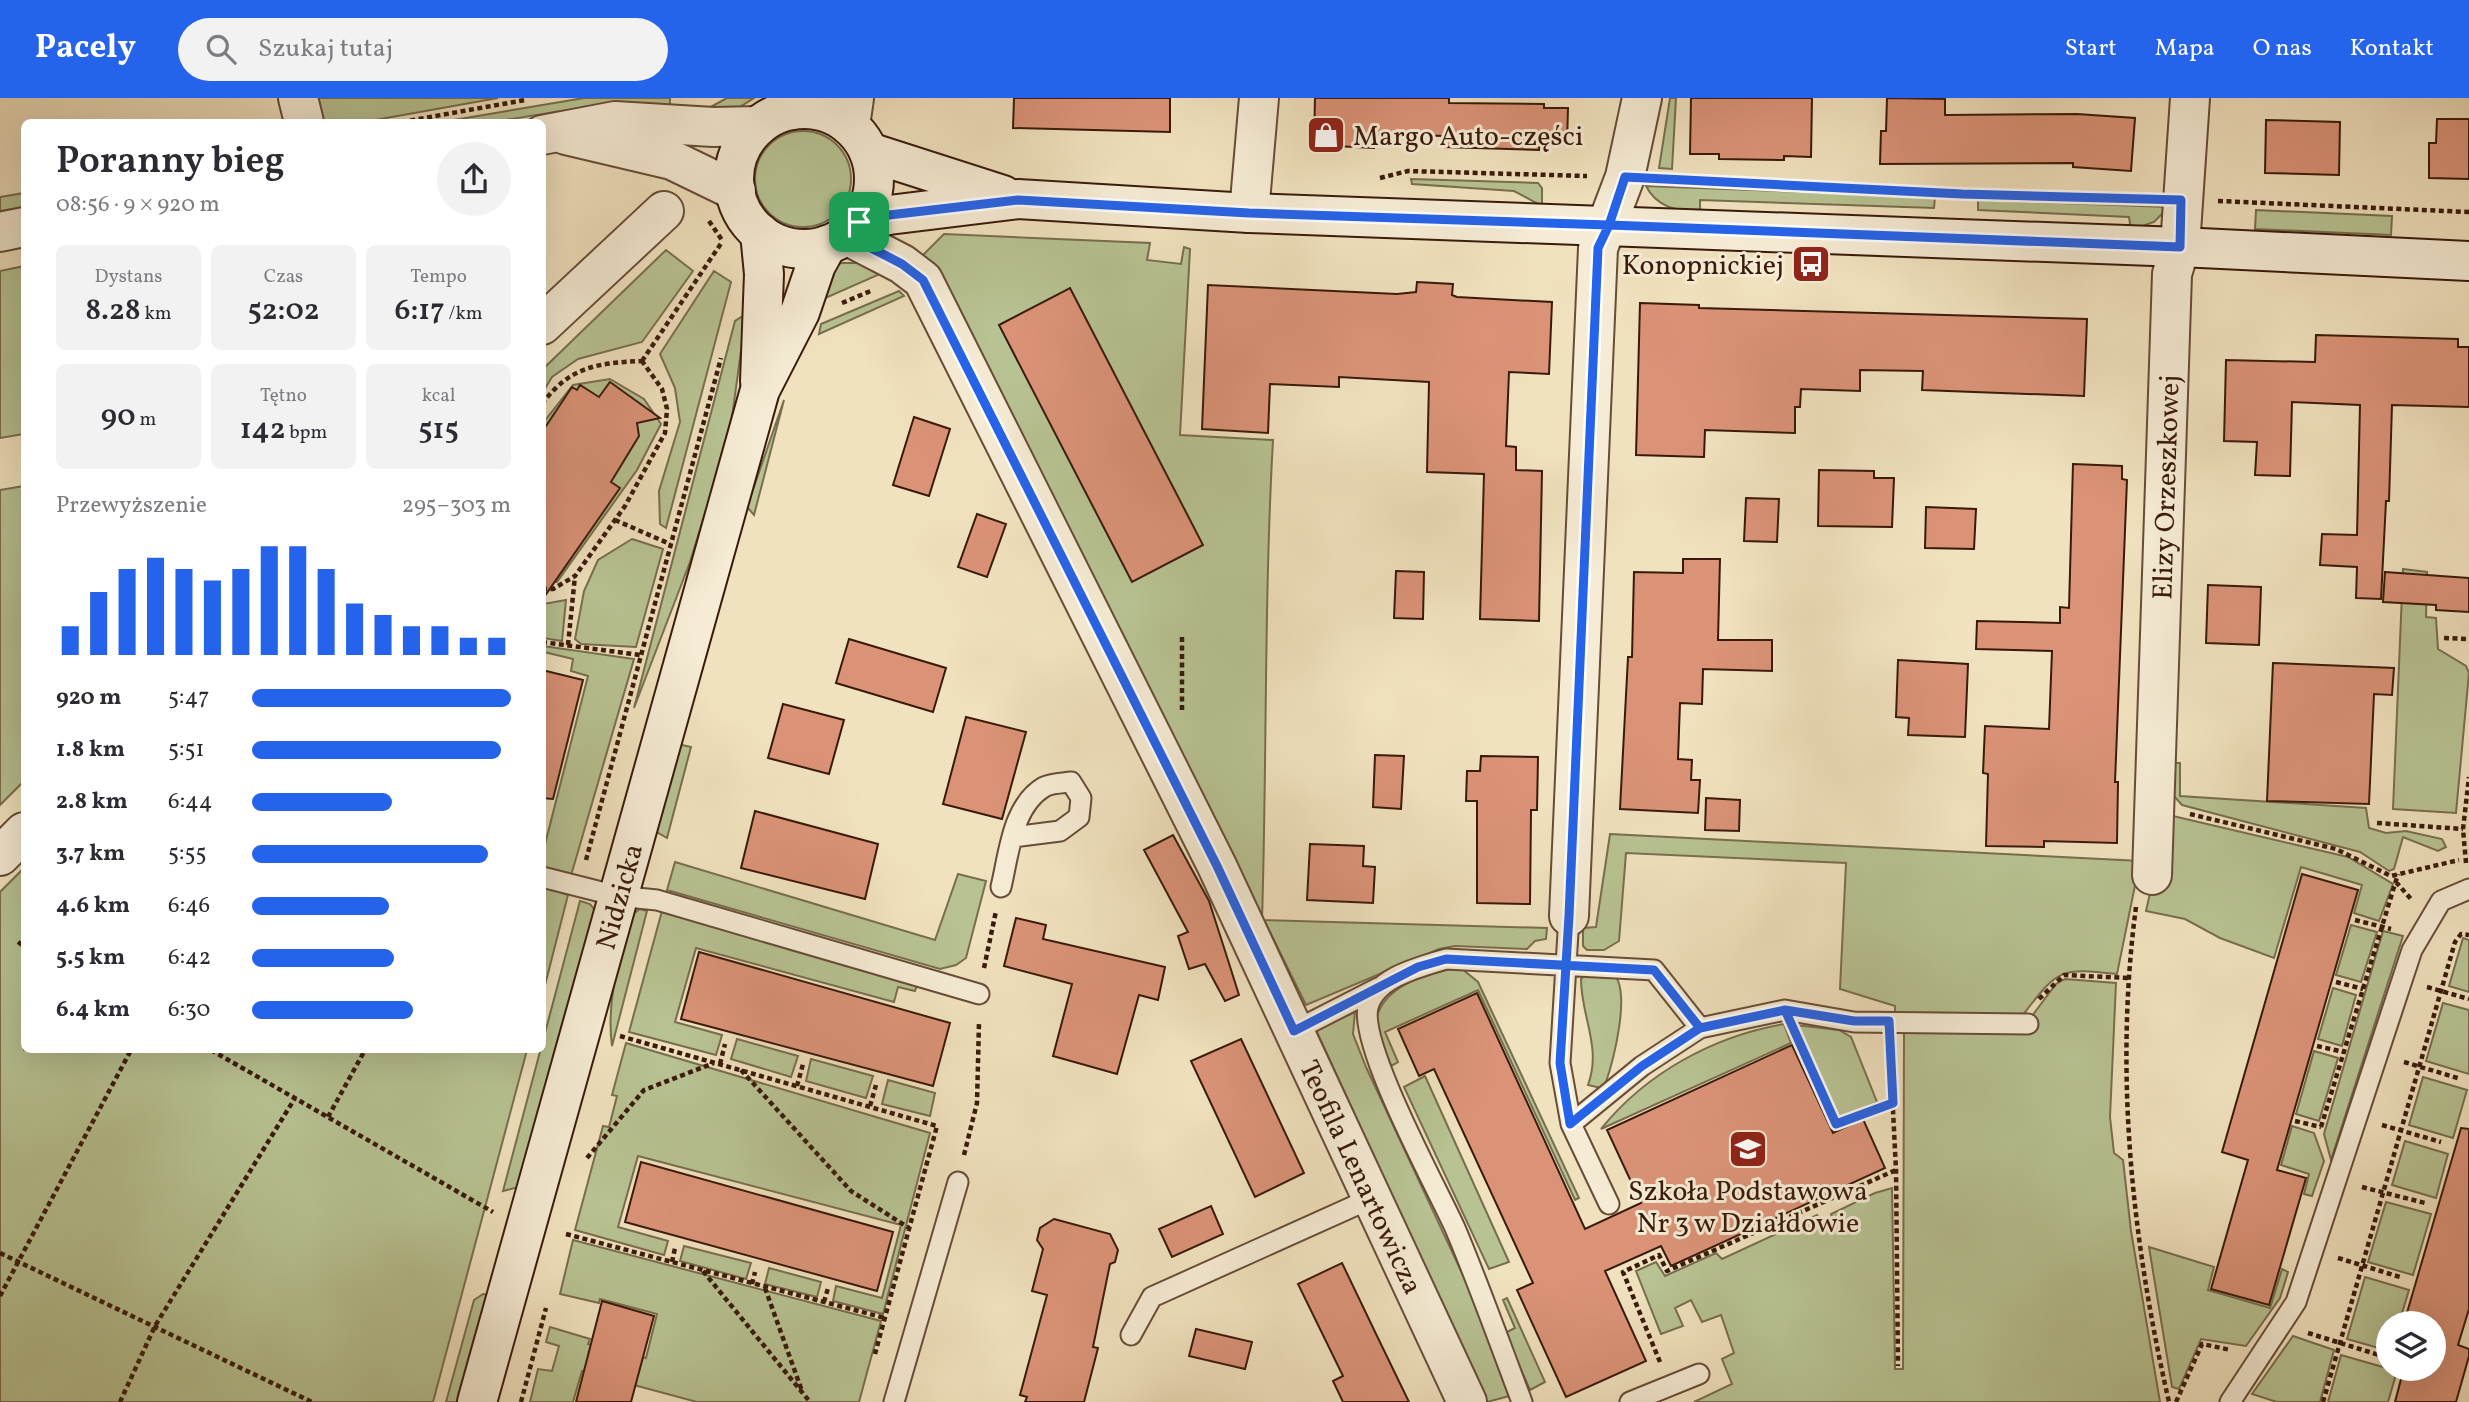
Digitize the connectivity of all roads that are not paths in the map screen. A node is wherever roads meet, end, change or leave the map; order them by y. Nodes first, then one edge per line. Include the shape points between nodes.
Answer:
1 (298, 98) edge
2 (1259, 98) edge
3 (1642, 98) edge
4 (2190, 98) edge
5 (795, 104) edge
6 (303, 119) edge
7 (858, 125) edge
8 (758, 126) junction
9 (550, 134) edge
10 (736, 191) junction
11 (1018, 200) junction
12 (664, 211) dead end
13 (1249, 213) junction
14 (1609, 225) junction
15 (21, 228) edge
16 (0, 232) edge
17 (844, 234) junction
18 (745, 242) junction
19 (2180, 247) junction
20 (2469, 261) edge
21 (546, 321) edge
22 (760, 390) junction
23 (21, 835) edge
24 (1013, 837) dead end
25 (0, 856) edge
26 (2152, 875) dead end
27 (546, 878) edge
28 (2468, 879) edge
29 (1001, 887) road end
30 (617, 896) junction
31 (1569, 916) joint
32 (1566, 966) junction
33 (1379, 987) junction
34 (979, 994) road end
35 (2028, 1024) road end
36 (1700, 1028) junction
37 (1294, 1031) junction
38 (1570, 1124) junction
39 (958, 1182) road end
40 (1372, 1198) junction
41 (1609, 1204) dead end
42 (1130, 1335) dead end
43 (1699, 1374) dead end
44 (477, 1402) edge
45 (894, 1402) edge
46 (1467, 1402) edge
47 (1522, 1402) edge
48 (1630, 1402) edge
49 (2230, 1402) edge

1 - 6 street
2 - 13 street
3 - 14 street
4 - 19 street, Elizy Orzeszkowej
5 - 7 street
5 - 8 street
7 - 11 street
7 - 17 street via 874,190
8 - 9 street via 638,120
8 - 10 street via 738,156
9 - 10 street via 672,160
10 - 18 street via 748,221
11 - 13 street
11 - 17 street via 889,215
12 - 21 street
13 - 14 street
14 - 19 street
14 - 31 street via 1598,248
15 - 16 street
17 - 18 street via 792,248
17 - 22 street via 816,265 800,312
17 - 37 street, Teofila Lenartowicza via 923,280 1217,866
18 - 22 street via 764,274
19 - 20 street
19 - 26 street, Elizy Orzeszkowej via 2172,274
22 - 30 street, Nidzicka
23 - 25 street
24 - 29 lane
27 - 30 lane
28 - 49 lane via 2441,901 2420,937 2296,1302
30 - 34 lane via 657,900
30 - 44 street, Nidzicka
31 - 32 lane
32 - 33 lane via 1446,959
32 - 36 lane via 1654,970
32 - 38 lane via 1560,1063
33 - 37 lane
33 - 47 lane via 1366,1017 1375,1054 1455,1230
35 - 36 lane via 1854,1021 1785,1010
36 - 38 lane via 1642,1066
37 - 40 street, Teofila Lenartowicza
38 - 41 lane
39 - 45 lane
40 - 42 lane via 1152,1297
40 - 46 street, Teofila Lenartowicza
43 - 48 lane

